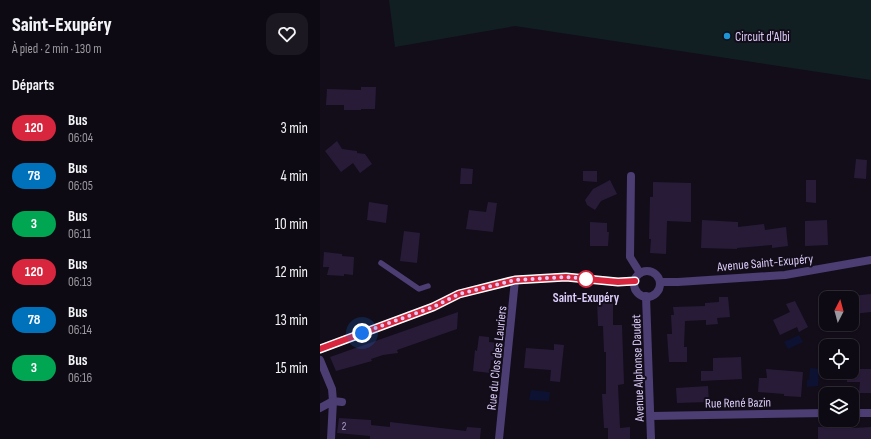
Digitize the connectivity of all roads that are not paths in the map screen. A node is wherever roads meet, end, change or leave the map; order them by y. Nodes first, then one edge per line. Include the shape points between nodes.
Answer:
1 (631, 176) dead end
2 (871, 260) edge
3 (380, 263) dead end
4 (640, 273) junction
5 (515, 280) junction
6 (635, 281) junction
7 (660, 282) junction
8 (428, 286) dead end
9 (646, 296) junction
10 (320, 349) edge
11 (320, 360) edge
12 (338, 402) junction
13 (320, 408) edge
14 (819, 413) edge
15 (859, 413) edge
16 (871, 413) edge
17 (651, 416) junction
18 (331, 439) edge
19 (499, 439) edge
20 (651, 439) edge

1 - 4 street via 630,257
2 - 7 street, Avenue Saint-Exupéry via 785,275
3 - 8 lane via 419,289
4 - 6 street
4 - 7 street via 652,272
5 - 6 street via 566,277
5 - 10 street via 459,294 433,307
5 - 19 street, Rue du Clos des Lauriers
6 - 9 street via 638,293
7 - 9 street via 656,292
9 - 17 street, Avenue Alphonse Daudet
11 - 12 street
12 - 13 street
12 - 18 street
14 - 17 street, Rue René Bazin
15 - 16 street
17 - 20 street, Avenue Alphonse Daudet

